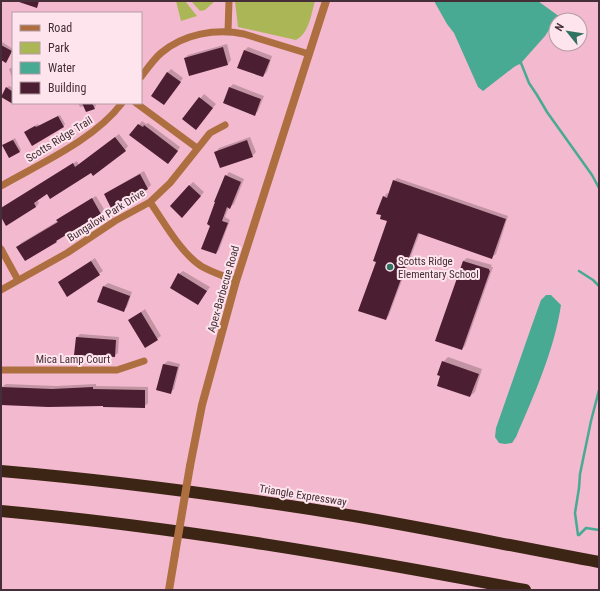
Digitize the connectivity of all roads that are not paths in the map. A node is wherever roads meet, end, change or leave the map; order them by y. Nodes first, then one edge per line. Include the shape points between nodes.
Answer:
1 (230, 1) edge
2 (326, 1) edge
3 (228, 31) junction
4 (309, 54) junction
5 (142, 76) edge
6 (121, 104) edge
7 (137, 104) edge
8 (225, 125) dead end
9 (197, 148) junction
10 (1, 186) edge
11 (150, 202) junction
12 (1, 249) edge
13 (18, 280) junction
14 (236, 281) junction
15 (1, 290) edge
16 (144, 361) dead end
17 (1, 370) edge
18 (1, 471) edge
19 (1, 511) edge
20 (599, 562) edge
21 (169, 590) edge
22 (525, 590) edge

1 - 3 street
2 - 4 street, Apex-Barbecue Road
3 - 4 street
3 - 5 street via 202,34 175,44 162,52
4 - 14 street, Apex-Barbecue Road
6 - 10 street, Scotts Ridge Trail via 107,121 80,141
7 - 9 street
8 - 9 street, Bungalow Park Drive via 210,133
9 - 11 street, Bungalow Park Drive via 170,183
11 - 13 street, Bungalow Park Drive
11 - 14 street via 191,258 210,271
12 - 13 street
13 - 15 street, Bungalow Park Drive
14 - 21 street, Apex-Barbecue Road, bridge via 202,405
16 - 17 street, Mica Lamp Court via 117,370
18 - 20 highway, Triangle Expressway via 198,492 354,516
19 - 22 highway via 141,526 300,549

